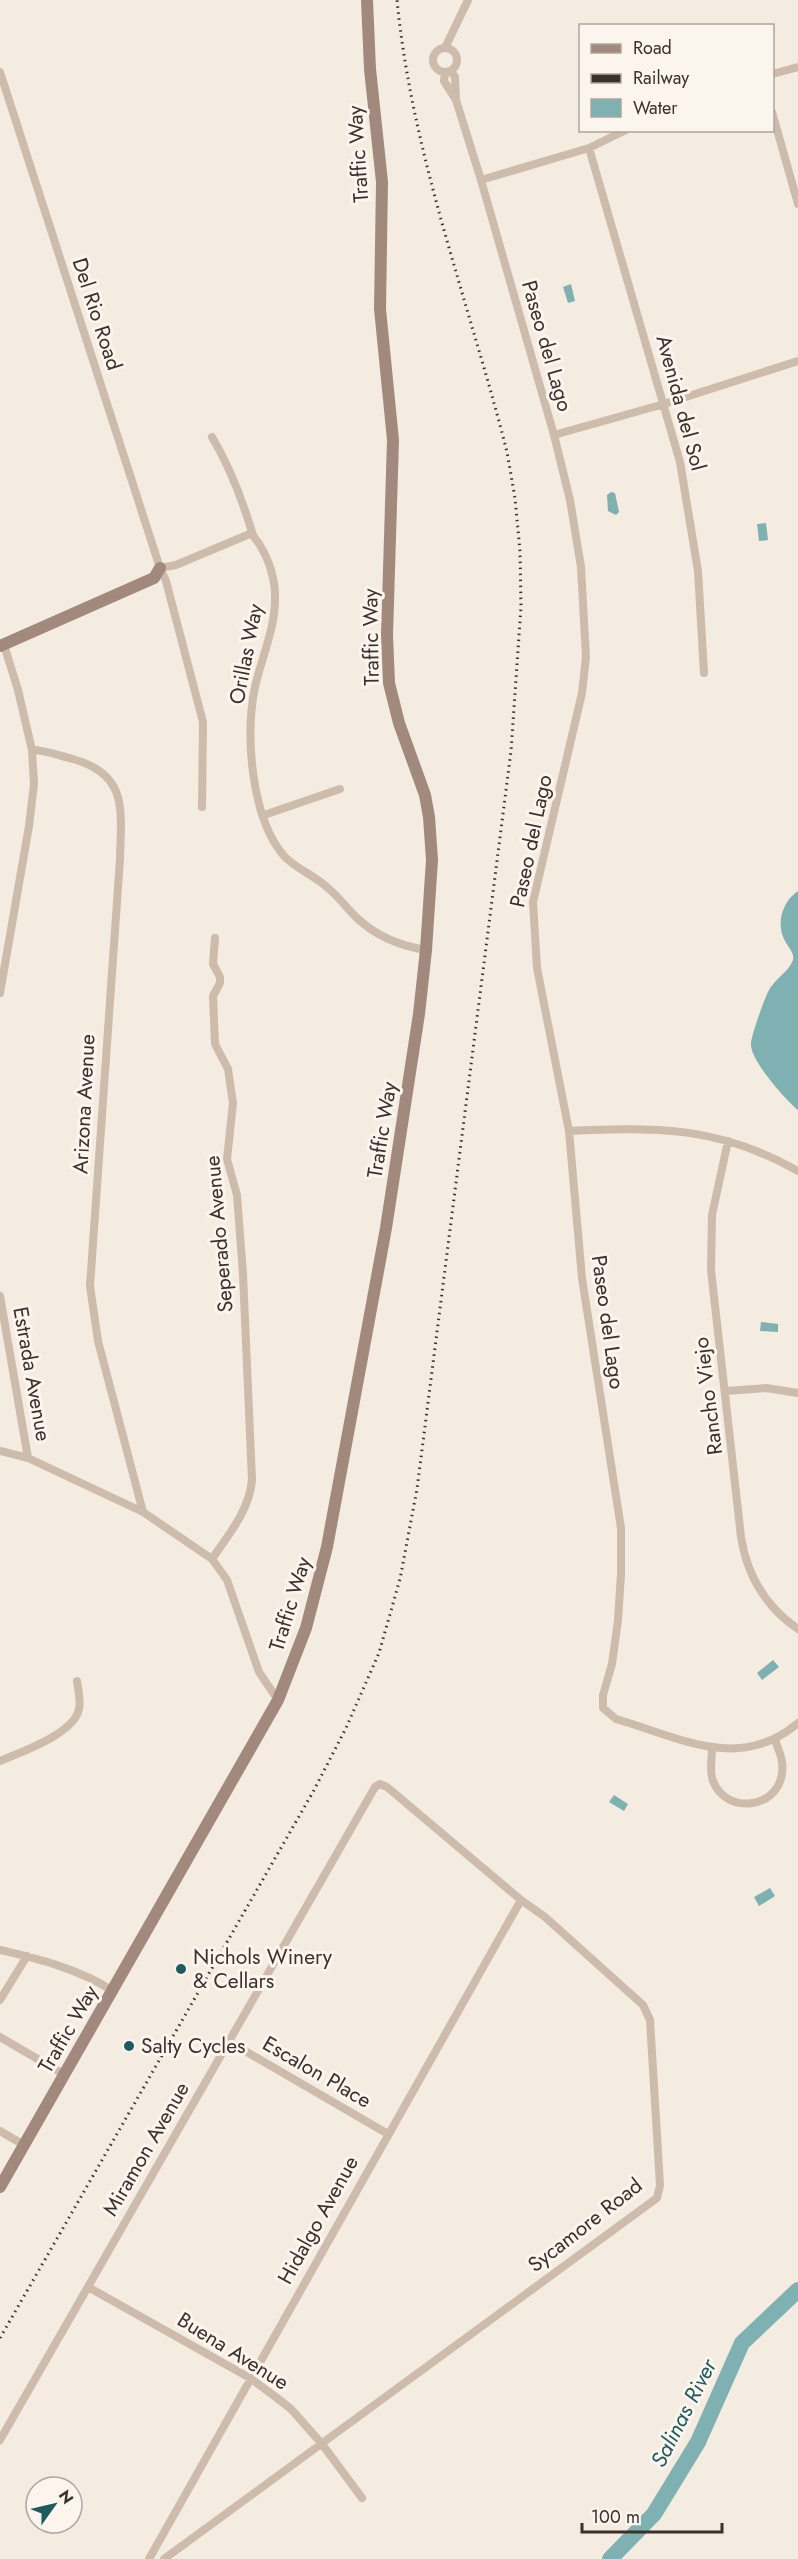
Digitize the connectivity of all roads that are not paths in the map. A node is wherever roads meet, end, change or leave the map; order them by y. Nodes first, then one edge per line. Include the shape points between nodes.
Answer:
1 (367, 0) edge
2 (468, 0) edge
3 (445, 48) junction
4 (798, 67) edge
5 (0, 72) edge
6 (448, 72) junction
7 (774, 73) edge
8 (774, 119) edge
9 (622, 132) edge
10 (589, 148) junction
11 (481, 180) junction
12 (798, 204) edge
13 (798, 361) edge
14 (664, 404) junction
15 (554, 435) junction
16 (212, 437) dead end
17 (252, 533) junction
18 (160, 568) junction
19 (2, 645) edge
20 (704, 673) dead end
21 (32, 750) junction
22 (340, 789) dead end
23 (202, 807) dead end
24 (264, 815) junction
25 (215, 938) dead end
26 (426, 950) junction
27 (0, 993) edge
28 (569, 1131) junction
29 (728, 1141) junction
30 (798, 1171) edge
31 (0, 1296) edge
32 (4, 1338) edge
33 (726, 1391) junction
34 (798, 1393) edge
35 (0, 1451) edge
36 (28, 1458) junction
37 (142, 1512) junction
38 (212, 1559) junction
39 (798, 1629) edge
40 (77, 1681) dead end
41 (279, 1700) junction
42 (798, 1723) edge
43 (775, 1740) junction
44 (712, 1748) junction
45 (0, 1761) edge
46 (380, 1784) joint
47 (521, 1900) junction
48 (0, 1950) edge
49 (27, 1956) junction
50 (112, 1991) junction
51 (0, 2000) edge
52 (0, 2037) edge
53 (228, 2041) junction
54 (65, 2075) junction
55 (0, 2131) edge
56 (388, 2134) junction
57 (24, 2145) junction
58 (0, 2187) edge
59 (88, 2287) junction
60 (250, 2378) junction
61 (0, 2440) edge
62 (322, 2444) junction
63 (362, 2498) dead end
64 (148, 2559) edge
65 (164, 2559) edge

1 - 26 street, Traffic Way via 382,182 380,309 393,440 389,683 429,818 432,860
2 - 3 street
3 - 6 street via 453,50 457,57 457,65
3 - 6 street via 439,49 433,60 434,66
4 - 7 street
5 - 18 street, Del Rio Road
6 - 11 street, Paseo del Lago via 444,81 456,100
8 - 12 street
9 - 10 street
10 - 11 street
10 - 14 street, Avenida del Sol
11 - 15 street, Paseo del Lago
13 - 14 street
14 - 15 street
14 - 20 street, Avenida del Sol via 691,519
15 - 28 street, Paseo del Lago via 581,567 586,657 576,722 533,902 533,943
16 - 17 street, Orillas Way
17 - 18 street
17 - 24 street, Orillas Way via 267,561 275,596 274,621 252,705 252,754
18 - 19 street via 154,578
18 - 23 street via 203,722
19 - 21 street via 18,690
21 - 27 street via 32,805
21 - 37 street, Arizona Avenue via 88,764 112,782 120,799 120,859 90,1286 98,1341
22 - 24 street
24 - 26 street, Orillas Way via 271,837 286,857 326,886 357,918 407,947
25 - 38 street, Seperado Avenue via 213,964 220,983 213,996 215,1044 228,1069 233,1103 227,1160 237,1195 252,1480 243,1514
26 - 41 street, Traffic Way via 405,1114 327,1546 306,1628
28 - 29 street via 651,1128
28 - 44 street, Paseo del Lago via 582,1278 621,1527 618,1620 603,1708 616,1719
29 - 30 street via 759,1151
29 - 33 street, Rancho Viejo via 716,1188 710,1242
31 - 32 street, Estrada Avenue
32 - 36 street, Estrada Avenue
33 - 34 street via 766,1388
33 - 39 street, Rancho Viejo via 746,1559 764,1596
35 - 36 street
36 - 37 street
37 - 38 street
38 - 41 street via 227,1580 259,1672
40 - 45 street via 80,1709 72,1721 57,1736
41 - 50 street, Traffic Way
42 - 43 street
43 - 44 street via 738,1748
43 - 44 street via 783,1765 779,1784 767,1798 750,1804 731,1801 717,1789 711,1771
46 - 47 street, Sycamore Road
46 - 53 street, Miramon Avenue
47 - 56 street, Hidalgo Avenue
47 - 62 street, Sycamore Road via 643,2005 650,2020 660,2185 657,2198
48 - 49 street
49 - 50 street via 72,1970
49 - 51 street
50 - 54 street, Traffic Way
52 - 54 street
53 - 56 street, Escalon Place
53 - 59 street, Miramon Avenue
54 - 57 street, Traffic Way
55 - 57 street
56 - 60 street, Hidalgo Avenue
57 - 58 street, Traffic Way
59 - 60 street, Buena Avenue
59 - 61 street, Miramon Avenue
60 - 62 street, Buena Avenue via 291,2409
60 - 64 street, Hidalgo Avenue
62 - 63 street, Buena Avenue
62 - 65 street, Sycamore Road

